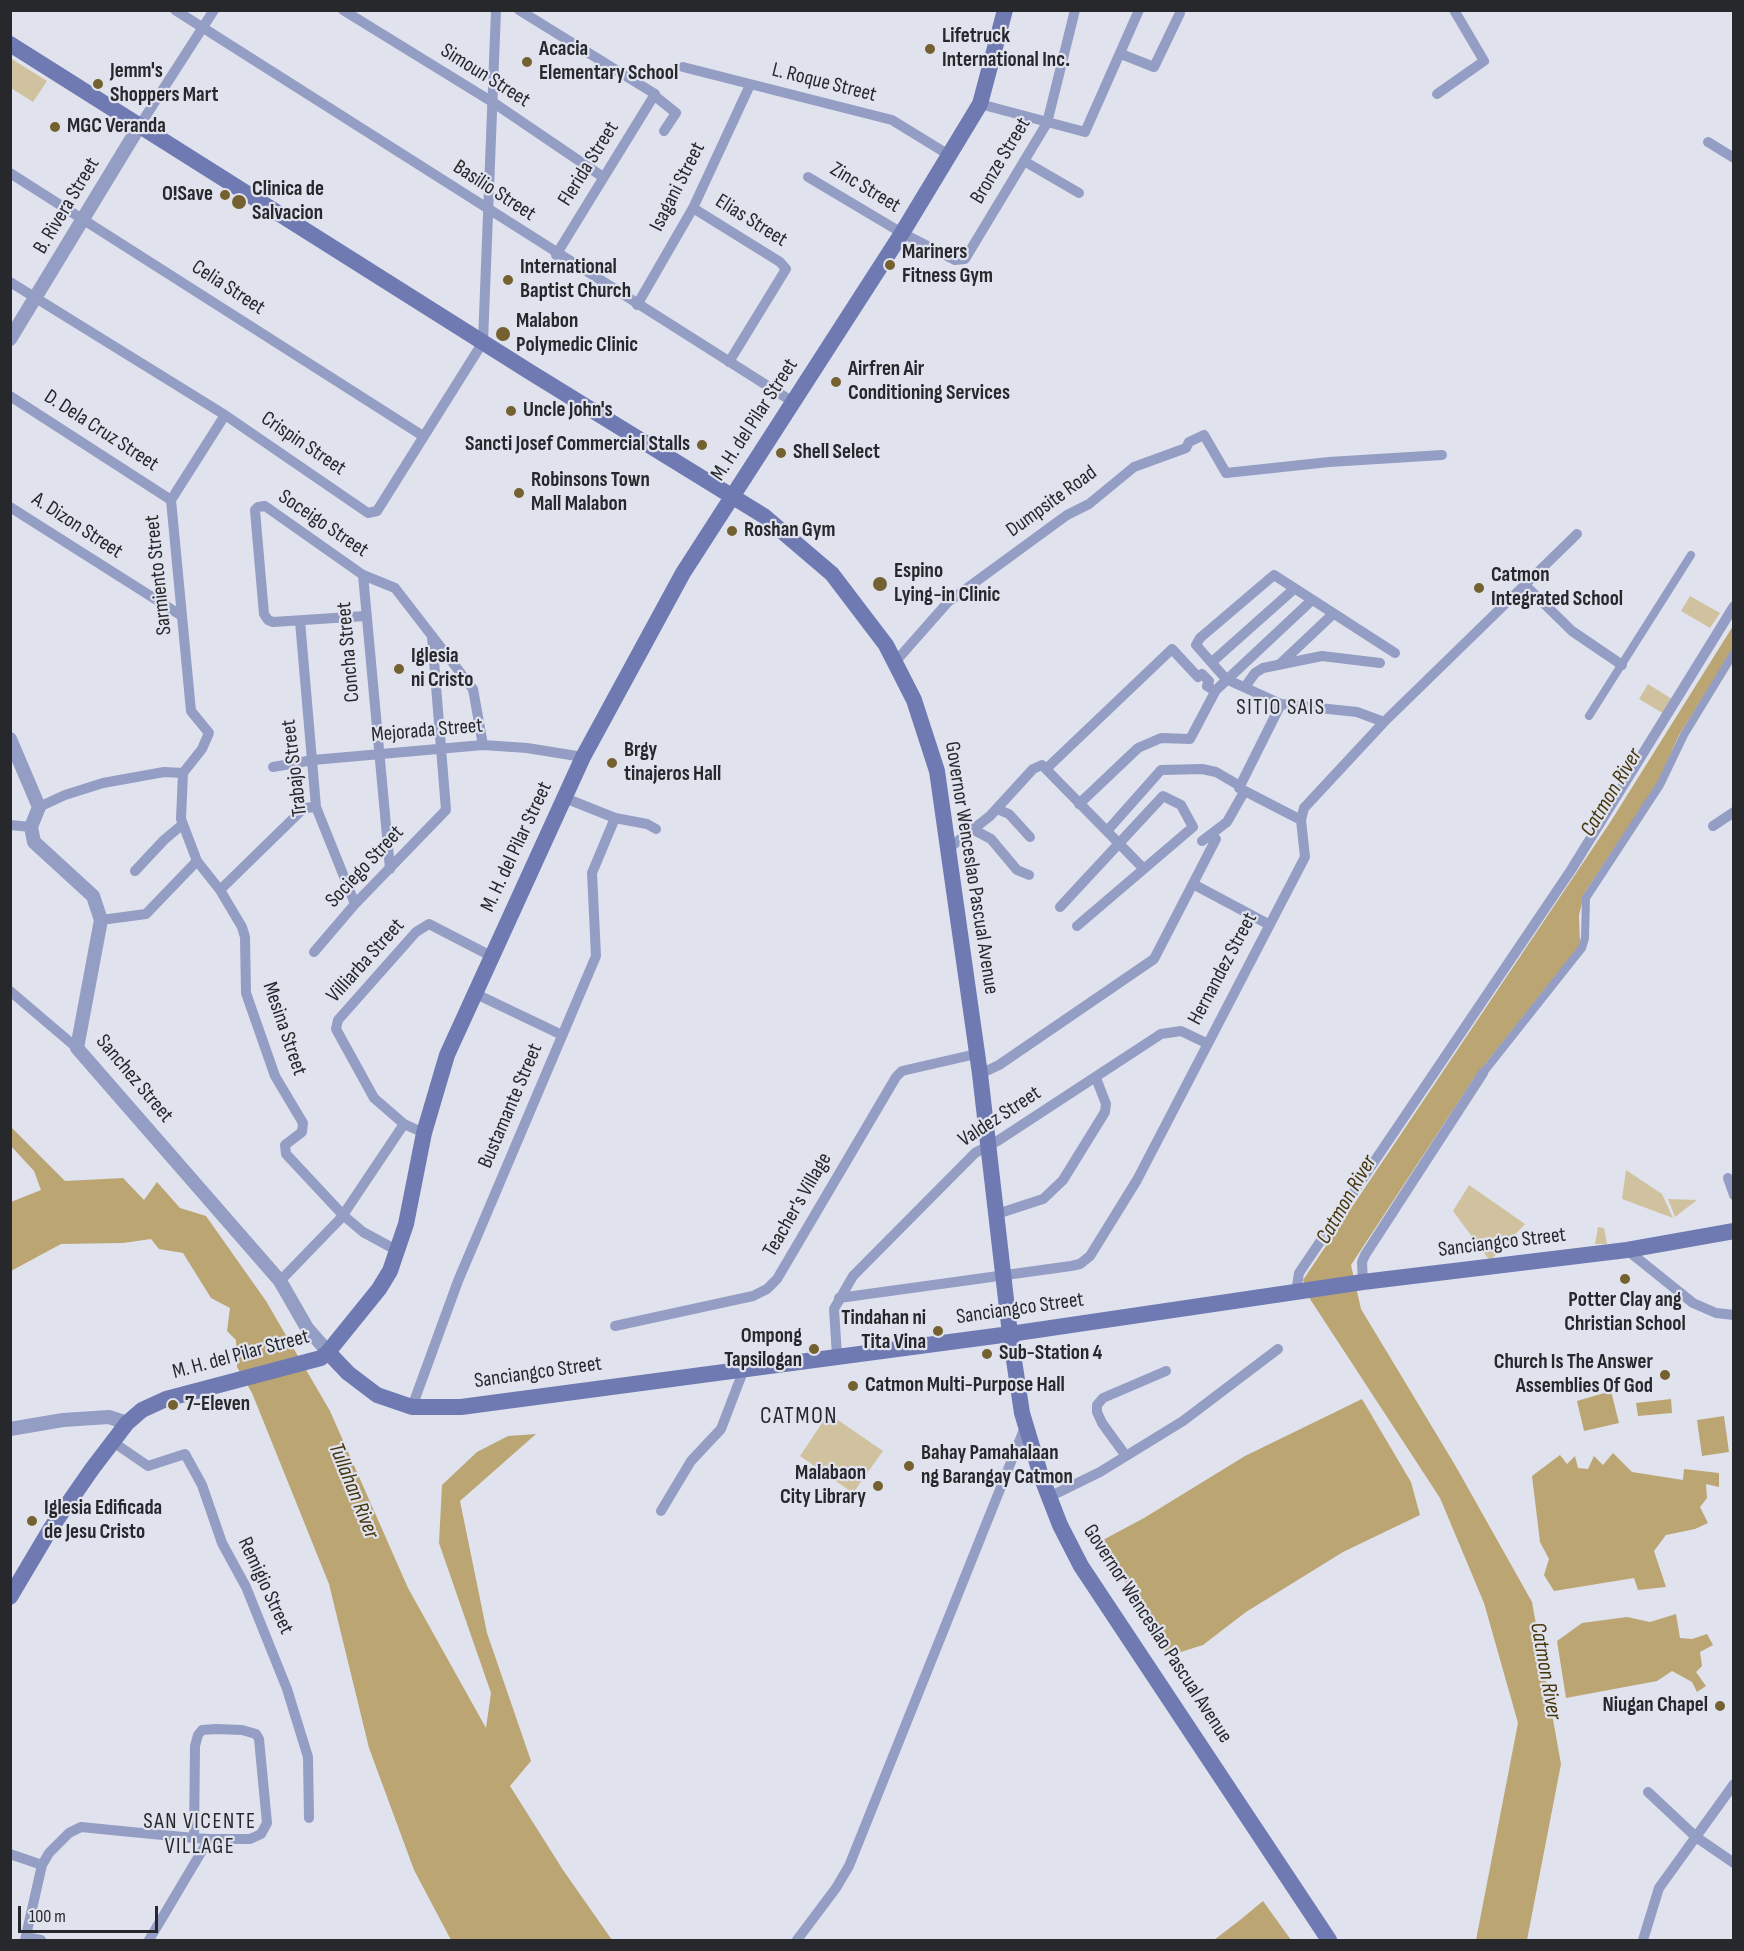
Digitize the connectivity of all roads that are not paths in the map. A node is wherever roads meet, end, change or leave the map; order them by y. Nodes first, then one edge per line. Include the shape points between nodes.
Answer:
1 (175, 10) edge
2 (214, 10) edge
3 (343, 10) edge
4 (496, 10) edge
5 (519, 10) edge
6 (1005, 10) edge
7 (1075, 10) edge
8 (1139, 10) edge
9 (1454, 10) edge
10 (1180, 13) dead end
11 (204, 28) junction
12 (10, 44) edge
13 (1121, 54) junction
14 (683, 67) dead end
15 (750, 84) junction
16 (1437, 94) dead end
17 (655, 95) junction
18 (494, 103) junction
19 (980, 104) junction
20 (1047, 123) junction
21 (141, 125) junction
22 (664, 131) dead end
23 (1707, 142) dead end
24 (949, 155) junction
25 (1734, 158) edge
26 (1024, 161) junction
27 (10, 173) edge
28 (603, 177) junction
29 (808, 177) dead end
30 (1079, 193) dead end
31 (693, 208) junction
32 (490, 212) junction
33 (84, 219) junction
34 (902, 233) junction
35 (556, 255) junction
36 (10, 282) edge
37 (37, 298) junction
38 (637, 305) junction
39 (10, 339) edge
40 (483, 342) junction
41 (729, 362) junction
42 (10, 396) edge
43 (793, 402) junction
44 (225, 415) junction
45 (423, 436) junction
46 (1442, 455) dead end
47 (732, 497) junction
48 (171, 500) junction
49 (10, 507) edge
50 (1577, 534) dead end
51 (1691, 555) dead end
52 (363, 575) junction
53 (1525, 585) junction
54 (1294, 589) junction
55 (1312, 600) junction
56 (1734, 606) edge
57 (1333, 614) junction
58 (182, 616) junction
59 (365, 616) junction
60 (300, 621) junction
61 (432, 636) junction
62 (1734, 653) edge
63 (1395, 654) dead end
64 (896, 661) junction
65 (1212, 663) junction
66 (1380, 663) dead end
67 (1279, 665) junction
68 (1622, 665) junction
69 (1226, 679) junction
70 (1245, 687) junction
71 (1215, 691) junction
72 (1281, 704) junction
73 (1589, 716) dead end
74 (1384, 722) junction
75 (10, 739) edge
76 (483, 745) junction
77 (442, 748) junction
78 (378, 755) junction
79 (584, 757) junction
80 (313, 760) junction
81 (273, 767) dead end
82 (1046, 769) junction
83 (183, 773) junction
84 (1242, 789) junction
85 (565, 798) junction
86 (1079, 804) junction
87 (39, 807) junction
88 (316, 807) junction
89 (998, 809) junction
90 (1734, 812) edge
91 (615, 818) junction
92 (1301, 820) junction
93 (183, 824) junction
94 (10, 825) edge
95 (1713, 826) dead end
96 (31, 827) junction
97 (656, 829) dead end
98 (974, 830) junction
99 (1107, 831) junction
100 (1030, 837) dead end
101 (1216, 838) dead end
102 (1202, 841) dead end
103 (1120, 844) junction
104 (949, 848) junction
105 (197, 861) junction
106 (1143, 868) junction
107 (390, 869) junction
108 (135, 871) dead end
109 (1029, 875) dead end
110 (1192, 884) junction
111 (220, 890) junction
112 (356, 904) junction
113 (1060, 907) dead end
114 (101, 920) junction
115 (1269, 924) junction
116 (1077, 926) dead end
117 (314, 952) dead end
118 (491, 956) junction
119 (10, 991) edge
120 (474, 993) junction
121 (562, 1035) junction
122 (1206, 1043) junction
123 (77, 1048) junction
124 (976, 1053) junction
125 (1483, 1073) joint
126 (980, 1074) junction
127 (1096, 1078) junction
128 (404, 1125) junction
129 (424, 1133) junction
130 (987, 1144) junction
131 (1728, 1178) dead end
132 (1734, 1195) edge
133 (997, 1214) junction
134 (343, 1215) junction
135 (1734, 1231) edge
136 (1627, 1250) junction
137 (398, 1251) junction
138 (1002, 1277) junction
139 (280, 1281) junction
140 (1360, 1283) junction
141 (1302, 1291) junction
142 (839, 1298) junction
143 (1734, 1315) edge
144 (615, 1326) dead end
145 (1010, 1334) junction
146 (1278, 1349) dead end
147 (328, 1352) junction
148 (837, 1356) junction
149 (744, 1369) junction
150 (1166, 1371) dead end
151 (412, 1407) junction
152 (127, 1424) junction
153 (1025, 1426) junction
154 (10, 1429) edge
155 (113, 1442) junction
156 (1126, 1456) junction
157 (1049, 1497) junction
158 (661, 1511) dead end
159 (10, 1597) edge
160 (1732, 1789) edge
161 (1648, 1792) dead end
162 (309, 1818) dead end
163 (1696, 1837) junction
164 (194, 1838) junction
165 (209, 1839) junction
166 (10, 1854) edge
167 (1734, 1863) edge
168 (42, 1865) junction
169 (26, 1939) edge
170 (41, 1941) edge
171 (149, 1941) edge
172 (797, 1941) edge
173 (1329, 1941) edge
174 (1643, 1941) edge

1 - 11 street, Basilio Street
2 - 11 street
3 - 18 street, Simoun Street
4 - 18 street
5 - 17 street
6 - 19 main road, M. H. del Pilar Street
7 - 20 street, Bronze Street
8 - 13 street
9 - 16 street via 1484,61
10 - 13 street via 1154,67
11 - 21 street
11 - 32 street, Basilio Street
12 - 21 main road, Governor Wenceslao Pascual Avenue
13 - 20 street via 1085,132
14 - 15 street, L. Roque Street
15 - 24 street, L. Roque Street via 892,120
15 - 31 street, Isagani Street
17 - 22 street via 676,113
17 - 28 street, Flerida Street
18 - 28 street, Simoun Street
18 - 32 street
19 - 20 street
19 - 24 main road, M. H. del Pilar Street
20 - 26 street, Bronze Street
21 - 33 street, B. Rivera Street
21 - 40 main road, Governor Wenceslao Pascual Avenue
23 - 25 street
24 - 34 main road, M. H. del Pilar Street
26 - 30 street
26 - 34 street, Bronze Street via 965,259 955,260
27 - 33 street, Celia Street
28 - 35 street, Flerida Street
29 - 34 street, Zinc Street
31 - 38 street, Isagani Street
31 - 41 street, Elias Street via 786,269
32 - 35 street, Basilio Street
32 - 40 street
33 - 37 street, B. Rivera Street
33 - 45 street, Celia Street
34 - 43 main road, M. H. del Pilar Street
35 - 38 street, Basilio Street
36 - 37 street, Crispin Street
37 - 39 street, B. Rivera Street
37 - 44 street, Crispin Street
38 - 41 street, Basilio Street
40 - 45 street, Crispin Street
40 - 47 main road, Governor Wenceslao Pascual Avenue
41 - 43 street, Basilio Street
42 - 48 street, D. Dela Cruz Street
43 - 47 main road, M. H. del Pilar Street
44 - 45 street, Crispin Street via 368,513 377,511
44 - 48 street, Sarmiento Street
46 - 64 street, Dumpsite Road via 1226,473 1207,436 1189,442 1186,448 1134,467 1089,504 1067,515 948,602
47 - 64 main road, Governor Wenceslao Pascual Avenue via 777,525 832,574
47 - 79 main road, M. H. del Pilar Street via 683,573
48 - 58 street, Sarmiento Street
49 - 58 street, A. Dizon Street
50 - 53 street
51 - 68 street
52 - 59 street, Concha Street
52 - 60 street, Soceigo Street via 264,506 258,507 255,510 264,614 273,622
52 - 61 street, Soceigo Street via 395,588
53 - 68 street via 1572,631
53 - 74 street
54 - 55 street
54 - 65 street
54 - 65 street via 1274,575 1200,638 1196,645
55 - 57 street
55 - 69 street
56 - 141 street via 1571,870 1299,1273
57 - 63 street
57 - 67 street
58 - 83 street, Sarmiento Street via 191,711 209,733
59 - 60 street
59 - 78 street, Concha Street
60 - 80 street, Trabajo Street
61 - 76 street, Soceigo Street via 473,689
61 - 77 street
62 - 125 street via 1684,735 1660,785 1586,898 1586,938 1582,948
64 - 104 main road, Governor Wenceslao Pascual Avenue via 933,751
65 - 69 street
66 - 67 street via 1322,656
67 - 70 street via 1255,673
68 - 73 street
69 - 70 street
69 - 71 street
70 - 72 street
71 - 82 street via 1207,686 1209,681 1202,674 1198,677 1172,649
71 - 86 street via 1190,739 1161,738 1138,748
72 - 74 street via 1358,712
72 - 84 street
74 - 92 street via 1304,808
75 - 87 street
76 - 77 street, Mejorada Street
76 - 79 street, Mejorada Street via 527,747
77 - 78 street, Mejorada Street
77 - 107 street, Sociego Street via 446,810
78 - 80 street, Mejorada Street
78 - 107 street, Concha Street
79 - 85 main road, M. H. del Pilar Street
80 - 81 street, Mejorada Street
80 - 88 street, Trabajo Street
82 - 86 street
82 - 89 street via 1042,765 1033,769
83 - 87 street via 164,772 103,783
83 - 93 street, Mesina Street
84 - 92 street
84 - 99 street via 1216,772 1161,770
84 - 102 street via 1227,822
85 - 91 street
85 - 118 main road, M. H. del Pilar Street
86 - 99 street
87 - 96 street
88 - 111 street via 304,808
88 - 112 street, Trabajo Street
89 - 98 street
89 - 100 street via 1010,814
90 - 95 street
91 - 97 street
91 - 121 street, Bustamante Street via 592,873 597,956
92 - 115 street, Hernandez Street via 1305,857
93 - 105 street, Mesina Street
93 - 108 street
94 - 96 street
96 - 114 street via 40,850 93,896
98 - 104 street
98 - 109 street via 991,839 1017,870
99 - 103 street
101 - 110 street
103 - 106 street
103 - 106 street via 1163,796 1181,806 1193,826
103 - 113 street
104 - 124 main road, Governor Wenceslao Pascual Avenue
105 - 111 street, Mesina Street
105 - 114 street via 146,914
106 - 116 street
107 - 112 street, Sociego Street
110 - 115 street
110 - 126 street via 1154,958 999,1065
111 - 134 street, Mesina Street via 245,937 246,993 275,1076 303,1123 302,1132 285,1145 286,1154
112 - 117 street, Sociego Street
114 - 123 street, Sanchez Street
115 - 122 street, Hernandez Street
118 - 120 main road, M. H. del Pilar Street
118 - 128 street, Villiarba Street via 429,924 416,932 338,1020 336,1029 374,1098
119 - 123 street
120 - 121 street
120 - 129 main road, M. H. del Pilar Street via 447,1055
121 - 151 street, Bustamante Street via 458,1281
122 - 127 street, Valdez Street via 1172,1030
122 - 138 street, Hernandez Street via 1137,1180 1090,1256 1076,1266
123 - 139 street, Sanchez Street
124 - 126 main road, Governor Wenceslao Pascual Avenue
124 - 144 street, Teacher's Village via 902,1071 896,1077 777,1279 767,1289 753,1296
125 - 140 street via 1365,1255
126 - 130 main road, Governor Wenceslao Pascual Avenue
127 - 130 street, Valdez Street
127 - 133 street via 1106,1104 1105,1112 1064,1180 1043,1199
128 - 129 street, Villiarba Street
128 - 134 street
129 - 137 main road, M. H. del Pilar Street
130 - 133 main road, Governor Wenceslao Pascual Avenue
130 - 142 street, Valdez Street via 853,1276
131 - 132 street
133 - 138 main road, Governor Wenceslao Pascual Avenue
134 - 137 street, Mesina Street via 363,1232
134 - 139 street
135 - 136 main road, Sanciangco Street
136 - 140 main road, Sanciangco Street
136 - 143 street via 1693,1303 1716,1313
137 - 147 main road, M. H. del Pilar Street via 379,1289
138 - 142 street, Hernandez Street
138 - 145 main road, Governor Wenceslao Pascual Avenue
139 - 147 street, Sanchez Street via 307,1328
140 - 141 main road, Sanciangco Street
141 - 145 main road, Sanciangco Street
142 - 148 street, Valdez Street via 834,1309
145 - 148 main road, Sanciangco Street
145 - 153 main road, Governor Wenceslao Pascual Avenue
146 - 156 street via 1183,1421
147 - 151 main road, Sanciangco Street via 370,1391
147 - 152 main road, M. H. del Pilar Street via 306,1364 166,1399 142,1410
148 - 149 main road, Sanciangco Street
149 - 151 main road, Sanciangco Street via 461,1407
149 - 158 street via 721,1429 691,1461
150 - 156 street via 1103,1398 1097,1405 1102,1423
152 - 154 street via 109,1417
152 - 155 main road, M. H. del Pilar Street
153 - 157 main road, Governor Wenceslao Pascual Avenue
153 - 172 street via 849,1866
155 - 159 main road, M. H. del Pilar Street via 51,1528
155 - 162 street, Remigio Street via 148,1466 185,1454 202,1485 222,1543 246,1587 287,1689 308,1757
156 - 157 street
157 - 173 main road, Governor Wenceslao Pascual Avenue via 1081,1566
160 - 163 street
161 - 163 street
163 - 167 street
163 - 174 street via 1659,1888
164 - 165 street
164 - 165 street via 195,1746 202,1730 256,1734 267,1823 261,1834 250,1839
164 - 168 street via 81,1827 69,1833
165 - 171 street
166 - 168 street
168 - 169 street
169 - 170 street

